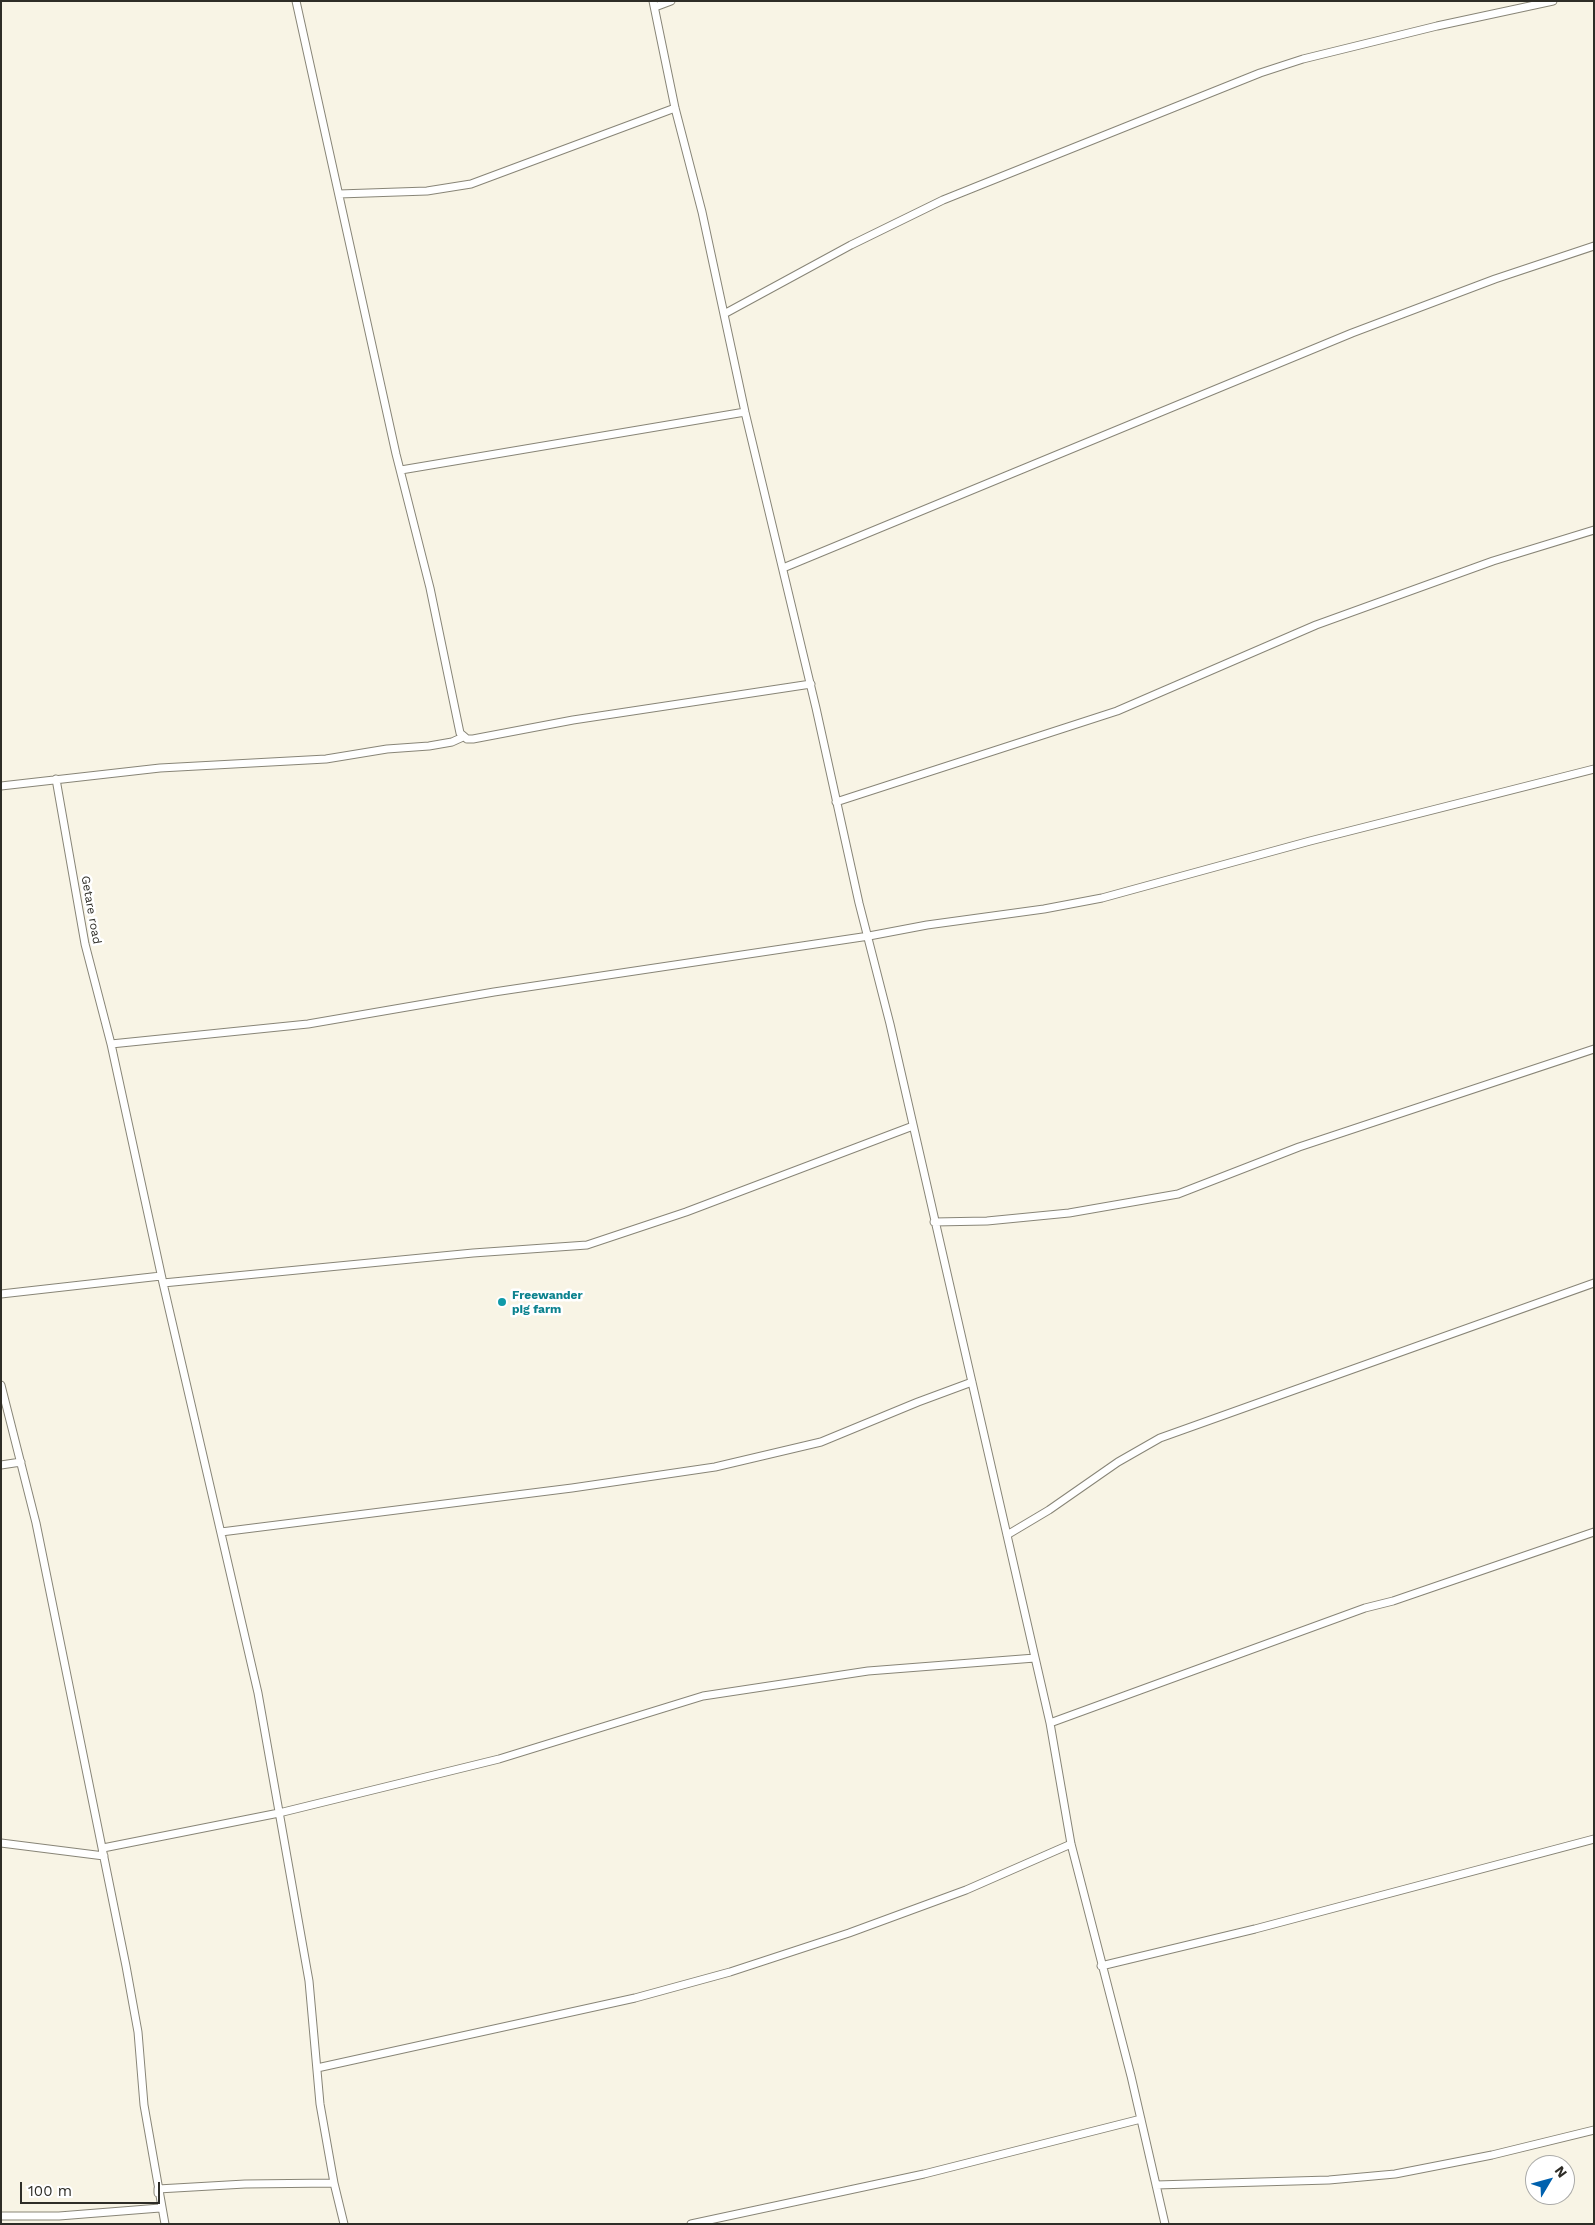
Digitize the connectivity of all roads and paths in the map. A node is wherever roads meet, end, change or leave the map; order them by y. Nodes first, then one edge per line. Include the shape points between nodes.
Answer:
1 (296, 1) edge
2 (671, 1) edge
3 (1553, 1) edge
4 (654, 4) edge
5 (675, 108) junction
6 (339, 194) junction
7 (1594, 246) edge
8 (724, 314) junction
9 (745, 412) junction
10 (401, 470) junction
11 (1594, 530) edge
12 (783, 568) junction
13 (811, 684) junction
14 (463, 737) junction
15 (1594, 769) edge
16 (56, 779) junction
17 (1, 786) edge
18 (836, 802) junction
19 (869, 936) junction
20 (111, 1044) junction
21 (1594, 1049) edge
22 (914, 1126) junction
23 (934, 1222) junction
24 (162, 1279) junction
25 (1594, 1283) edge
26 (1, 1294) edge
27 (972, 1382) junction
28 (1, 1384) edge
29 (21, 1462) junction
30 (1, 1465) edge
31 (220, 1532) junction
32 (1594, 1532) edge
33 (1007, 1535) junction
34 (1035, 1658) junction
35 (1050, 1723) junction
36 (279, 1813) junction
37 (1594, 1839) edge
38 (1, 1843) edge
39 (1071, 1844) junction
40 (103, 1848) junction
41 (104, 1856) junction
42 (1101, 1966) junction
43 (317, 2068) junction
44 (1141, 2119) junction
45 (1594, 2130) edge
46 (334, 2183) junction
47 (1156, 2184) junction
48 (158, 2189) junction
49 (160, 2208) junction
50 (1, 2216) edge
51 (164, 2224) edge
52 (343, 2224) edge
53 (692, 2224) edge
54 (1165, 2224) edge

1 - 6 street
2 - 4 street
3 - 8 street via 1303,59 1253,75 943,200 851,245
4 - 5 street
5 - 6 street via 470,184 427,191
5 - 8 street
6 - 10 street
7 - 12 street via 1352,333
8 - 9 street
9 - 10 street
9 - 12 street
10 - 14 street via 430,588 457,728
11 - 18 street via 1493,561 1316,625 1117,711
12 - 13 street
13 - 14 street via 481,737
13 - 18 street
14 - 16 street via 429,746 326,759 160,768
15 - 19 street via 1102,898
16 - 17 street
16 - 20 street, Getare road via 85,944
18 - 19 street
19 - 20 street via 494,992 308,1024
19 - 22 street
20 - 24 street, Getare road
21 - 23 street via 1299,1147 1178,1194 1069,1213 987,1221
22 - 23 street
22 - 24 street via 686,1212 587,1245
23 - 27 street
24 - 26 street
24 - 31 street, Getare road
25 - 33 street via 1160,1438
27 - 31 street via 821,1442 715,1467
27 - 33 street
28 - 29 street
29 - 30 street
29 - 40 street
31 - 36 street, Getare road via 258,1693
32 - 35 street via 1356,1611
33 - 34 street
34 - 35 street
34 - 36 street via 868,1671 703,1696 499,1759
35 - 39 street
36 - 40 street
36 - 43 street, Getare road via 309,1981
37 - 42 street
38 - 41 street
39 - 42 street via 1089,1906
39 - 43 street via 966,1890 730,1972 635,1998
40 - 41 street
41 - 48 street via 138,2032 144,2105
42 - 44 street
43 - 46 street, Getare road
44 - 47 street
44 - 53 street via 924,2174
45 - 47 street via 1395,2174 1329,2180
46 - 48 street
46 - 52 street, Getare road
47 - 54 street
48 - 49 street
48 - 51 street
49 - 50 street via 59,2216
49 - 51 street

